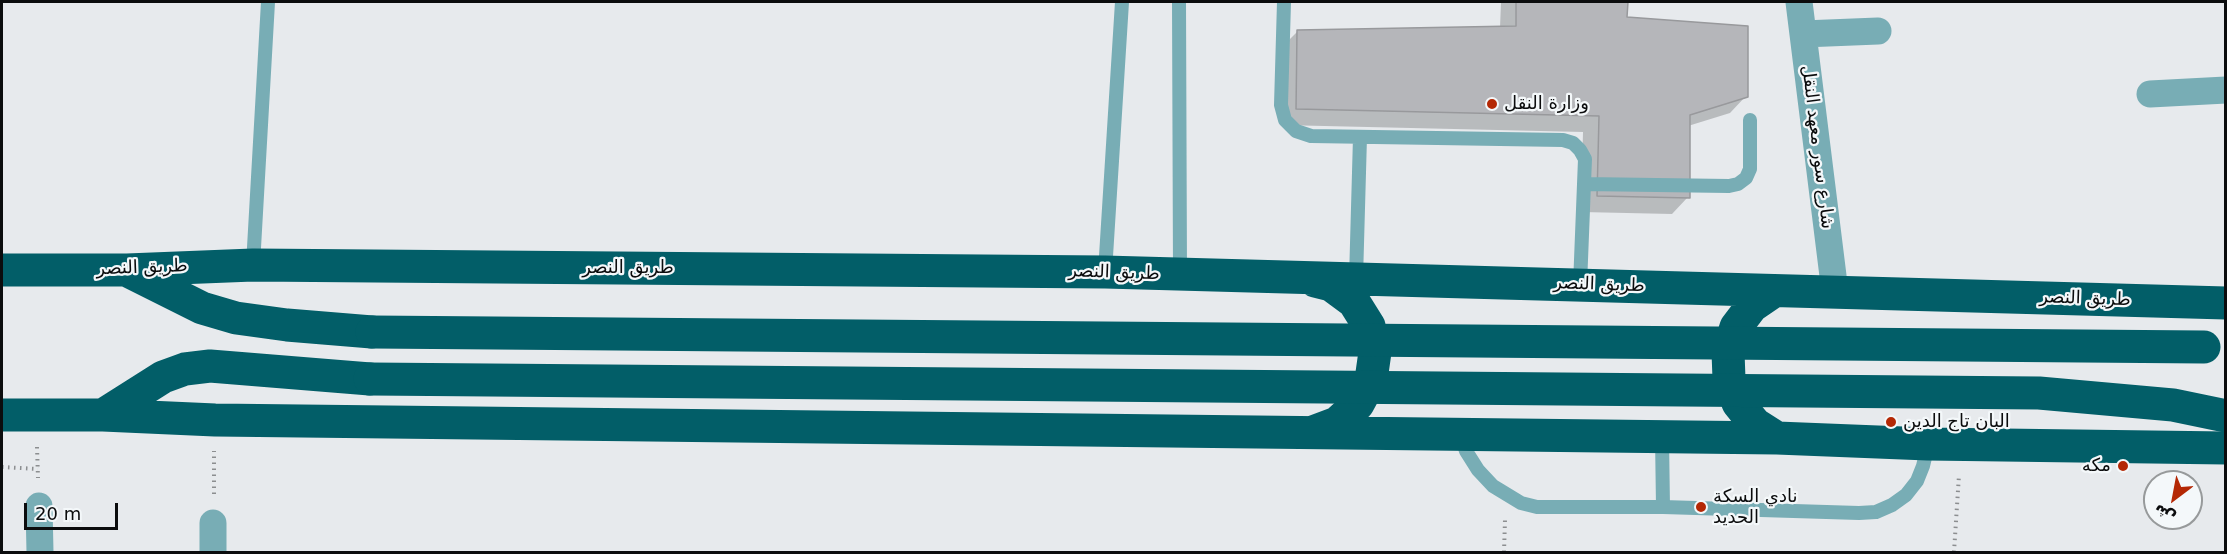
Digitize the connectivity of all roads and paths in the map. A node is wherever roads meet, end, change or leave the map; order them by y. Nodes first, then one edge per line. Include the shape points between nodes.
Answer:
1 (268, 2) edge
2 (1122, 2) edge
3 (1179, 2) edge
4 (1284, 2) edge
5 (1799, 2) edge
6 (1878, 31) dead end
7 (1803, 34) junction
8 (2226, 90) edge
9 (2150, 94) dead end
10 (1750, 120) dead end
11 (1360, 137) junction
12 (1584, 184) junction
13 (253, 265) junction
14 (2, 270) edge
15 (127, 270) junction
16 (1105, 272) junction
17 (1180, 275) junction
18 (1305, 278) junction
19 (1356, 279) junction
20 (1580, 285) junction
21 (1774, 291) junction
22 (1835, 292) junction
23 (2226, 303) edge
24 (2226, 350) edge
25 (2, 415) edge
26 (103, 415) junction
27 (36, 416) junction
28 (2226, 416) edge
29 (215, 420) junction
30 (1312, 433) junction
31 (1460, 434) junction
32 (1662, 437) junction
33 (1777, 438) junction
34 (1961, 443) junction
35 (1928, 444) junction
36 (2226, 448) edge
37 (2, 467) edge
38 (38, 469) junction
39 (1506, 495) junction
40 (39, 506) joint
41 (1663, 507) junction
42 (213, 523) joint
43 (40, 552) edge
44 (213, 552) edge
45 (1504, 552) edge
46 (1954, 552) edge

1 - 13 lane
2 - 16 lane
3 - 17 lane
4 - 11 lane via 1281,105 1285,120 1296,131 1311,136
5 - 7 street, شارع سور معهد النقل
6 - 7 street
7 - 22 street, شارع سور معهد النقل
8 - 9 street
10 - 12 lane via 1750,169 1738,183
11 - 12 lane via 1563,140 1573,143 1585,159
11 - 19 lane
12 - 20 lane
13 - 15 highway, طريق النصر
13 - 16 highway, طريق النصر
14 - 15 highway, طريق النصر
15 - 24 highway, bridge via 202,308 236,318 372,332
16 - 17 highway, طريق النصر
17 - 18 highway, طريق النصر
18 - 19 highway, طريق النصر
18 - 30 highway via 1331,285 1354,302 1369,326 1375,352 1371,380 1358,404 1337,423
19 - 20 highway, طريق النصر
20 - 21 highway, طريق النصر
21 - 22 highway, طريق النصر
21 - 33 highway via 1752,306 1736,327 1728,352 1729,379 1738,403 1755,424
22 - 23 highway, طريق النصر
25 - 27 highway
26 - 27 highway
26 - 28 highway, bridge via 163,377 210,366 370,379 2039,393 2173,405
26 - 29 highway
27 - 38 path
29 - 30 highway
29 - 42 path
30 - 31 highway
31 - 32 highway
31 - 39 lane via 1478,470
32 - 33 highway
32 - 41 lane
33 - 35 highway
34 - 35 highway
34 - 36 highway
34 - 46 path
35 - 41 lane via 1917,482 1906,495 1876,512
37 - 38 path
38 - 40 path
39 - 41 lane via 1537,507
39 - 45 path
40 - 43 street
42 - 44 street

